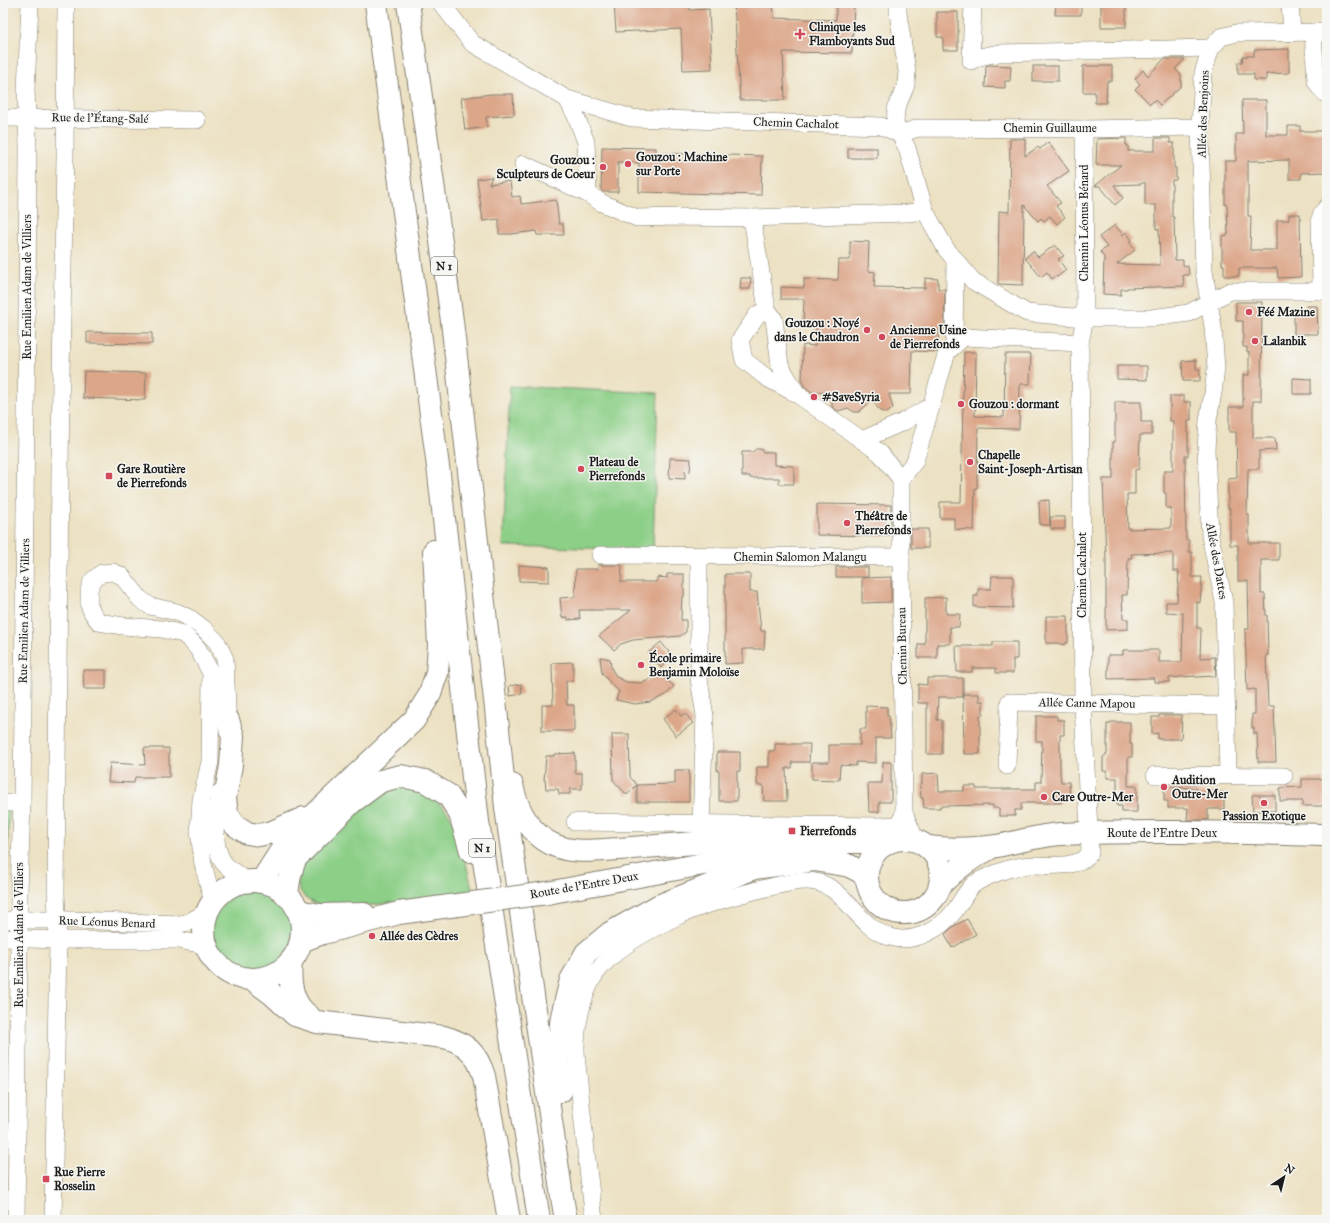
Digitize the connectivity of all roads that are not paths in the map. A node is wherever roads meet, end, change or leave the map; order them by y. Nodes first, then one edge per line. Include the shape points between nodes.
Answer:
1 (30, 3) edge
2 (66, 3) edge
3 (376, 3) edge
4 (408, 3) edge
5 (441, 3) edge
6 (898, 3) edge
7 (973, 3) edge
8 (1290, 3) edge
9 (1320, 32) edge
10 (1292, 33) junction
11 (1211, 48) junction
12 (1327, 95) edge
13 (567, 99) junction
14 (3, 118) edge
15 (27, 118) junction
16 (65, 118) junction
17 (197, 120) dead end
18 (1200, 127) junction
19 (1084, 129) junction
20 (900, 134) junction
21 (523, 164) dead end
22 (588, 194) junction
23 (1327, 207) edge
24 (925, 211) junction
25 (752, 218) junction
26 (955, 259) junction
27 (1324, 291) edge
28 (1209, 301) junction
29 (767, 309) junction
30 (1085, 318) junction
31 (1080, 343) junction
32 (954, 346) junction
33 (797, 394) junction
34 (931, 406) junction
35 (862, 440) junction
36 (439, 474) junction
37 (901, 479) junction
38 (600, 555) dead end
39 (699, 556) junction
40 (901, 557) junction
41 (1083, 704) junction
42 (1228, 706) junction
43 (496, 709) junction
44 (228, 720) junction
45 (1007, 766) dead end
46 (1155, 775) dead end
47 (1228, 775) junction
48 (1284, 776) dead end
49 (3, 803) edge
50 (22, 803) junction
51 (318, 811) junction
52 (575, 822) dead end
53 (701, 823) junction
54 (895, 831) junction
55 (1090, 833) junction
56 (1327, 835) edge
57 (789, 843) junction
58 (922, 844) junction
59 (997, 846) junction
60 (768, 852) junction
61 (850, 866) junction
62 (867, 879) junction
63 (254, 882) junction
64 (940, 885) junction
65 (292, 903) junction
66 (211, 906) junction
67 (399, 913) junction
68 (11, 920) edge
69 (57, 920) junction
70 (11, 938) edge
71 (58, 940) junction
72 (301, 941) junction
73 (208, 948) junction
74 (291, 962) junction
75 (252, 979) junction
76 (317, 1022) junction
77 (16, 1220) edge
78 (53, 1220) edge
79 (509, 1220) edge
80 (531, 1220) edge
81 (539, 1220) edge
82 (566, 1220) edge
83 (574, 1220) edge
84 (594, 1220) edge

1 - 15 street, Rue Emilien Adam de Villiers
2 - 16 street
3 - 36 main road, N 1
4 - 43 main road, N 1 via 452,321
5 - 13 street, Chemin Cachalot via 472,43
6 - 20 street via 907,71 906,85 896,109 895,125
7 - 11 street via 971,61 999,53
8 - 10 street
9 - 10 street
9 - 12 street via 1316,81
10 - 11 street via 1237,33 1221,37
11 - 18 street, Allée des Benjoins via 1203,74
13 - 20 street, Chemin Cachalot via 632,118 881,126
13 - 22 street via 586,142
14 - 15 street, Rue de l'Étang-Salé
15 - 16 street, Rue de l'Étang-Salé
15 - 50 street, Rue Emilien Adam de Villiers
16 - 17 street, Rue de l'Étang-Salé
16 - 69 street
18 - 19 street, Chemin Guillaume
18 - 28 street, Allée des Benjoins via 1204,271
19 - 20 street, Chemin Guillaume via 918,128
19 - 30 street, Chemin Léonus Bénard
20 - 24 street via 907,148
21 - 22 street
22 - 25 street via 637,218
23 - 27 street via 1320,219
24 - 25 street
24 - 26 street via 946,249
25 - 29 street
26 - 30 street via 973,281 1027,313
26 - 32 street
27 - 28 street via 1230,291
28 - 30 street via 1189,313 1151,318
28 - 42 street, Allée des Dattes via 1216,368 1206,449 1210,536 1224,602
29 - 33 street via 774,319 780,365
29 - 33 street via 757,315 740,340 744,360 768,378
30 - 31 street, Chemin Cachalot
31 - 32 street via 964,337
31 - 41 street, Chemin Cachalot
32 - 34 street via 947,352
33 - 35 street
34 - 35 street
34 - 37 street via 915,461
35 - 37 street via 880,454
36 - 51 main road via 433,537 439,645 437,673 429,696 414,720
36 - 81 main road, N 1 via 478,822
37 - 40 street, Chemin Bureau
38 - 39 street, Chemin Salomon Malangu
39 - 40 street, Chemin Salomon Malangu
39 - 53 street via 699,679 705,716
40 - 54 street, Chemin Bureau
41 - 42 street, Allée Canne Mapou
41 - 45 street, Allée Canne Mapou via 1010,702
41 - 55 street, Chemin Cachalot
42 - 47 street, Allée des Dattes
43 - 57 main road via 514,793 525,820 539,837 557,847 598,850 696,843
43 - 82 main road, N 1 via 506,808
44 - 51 main road via 233,736 225,798 227,814 235,826 247,833 272,832
44 - 63 street via 228,743 215,830 218,849 224,862
44 - 66 street via 224,659 217,642 191,619 177,612 150,606 140,599 118,574 102,573 92,581 89,605 99,622 183,634 198,649 210,673 210,762 201,800 199,831
46 - 47 street
47 - 48 street
49 - 50 street
50 - 68 street, Rue Emilien Adam de Villiers
51 - 63 main road via 288,841
52 - 53 street
53 - 54 street via 878,826
54 - 57 main road, Route de l'Entre Deux via 870,842
54 - 58 main road via 904,839
54 - 62 main road via 874,854 868,866
55 - 56 main road, Route de l'Entre Deux
55 - 59 main road, Route de l'Entre Deux via 1050,836
55 - 84 street, Chemin Cachalot via 1090,854 1087,859 1059,866 1030,865 986,877 973,885 951,915 934,929 916,938 900,939 882,934 870,927 837,892 822,883 807,881 728,897 689,911 655,927 615,953 596,974 585,995 576,1047
57 - 60 main road, Route de l'Entre Deux
58 - 59 main road, Route de l'Entre Deux via 942,849
58 - 64 main road via 936,857 941,871
59 - 64 main road, Route de l'Entre Deux via 978,854
60 - 61 main road, Route de l'Entre Deux via 824,853
60 - 67 main road, Route de l'Entre Deux, bridge via 547,893
61 - 62 main road, Route de l'Entre Deux
61 - 83 main road via 814,860 754,868 658,906 610,933 586,953 571,980 562,1016 557,1057
62 - 64 main road via 871,892 878,902 889,910 902,913 914,912 926,906 935,897
63 - 65 main road via 279,890
63 - 66 main road via 235,885 226,890
65 - 67 main road, Route de l'Entre Deux via 320,915
65 - 72 main road via 301,921
65 - 80 main road via 288,883 296,858 351,803 381,780 401,776 425,781 448,796 460,814 471,851
66 - 69 street, Rue Léonus Benard via 189,922 180,924
66 - 73 main road via 205,924
67 - 72 main road, Route de l'Entre Deux
68 - 69 street, Rue Léonus Benard
68 - 70 street, Rue Emilien Adam de Villiers
69 - 71 street
70 - 71 street, Rue Léonus Benard
70 - 77 street, Rue Emilien Adam de Villiers
71 - 73 street, Rue Léonus Benard via 179,940
71 - 78 street
72 - 74 main road
73 - 75 main road via 217,962 230,973 240,978
74 - 75 main road via 266,978
74 - 76 main road via 291,988 295,1000 302,1011
75 - 76 main road via 295,1015
76 - 79 main road via 444,1037 466,1046 475,1055 484,1076

